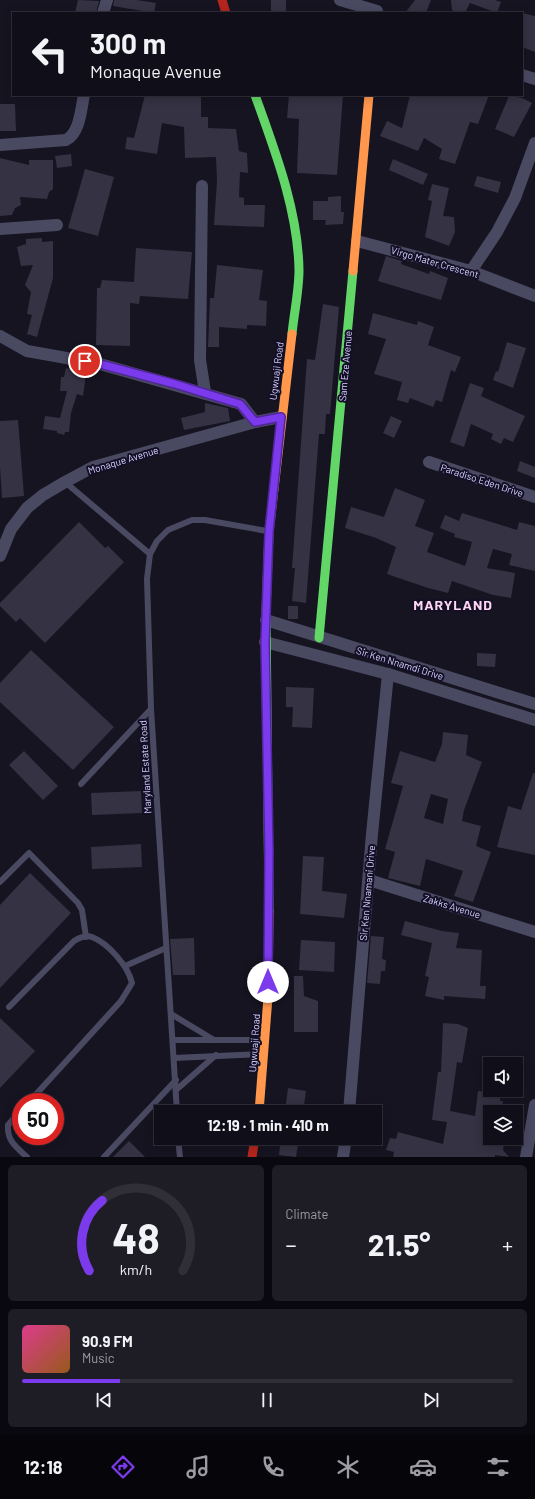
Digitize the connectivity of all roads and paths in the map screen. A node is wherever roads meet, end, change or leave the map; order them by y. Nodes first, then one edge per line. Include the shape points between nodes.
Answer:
1 (107, 0) edge
2 (222, 0) edge
3 (340, 0) edge
4 (377, 8) edge
5 (104, 12) edge
6 (226, 12) edge
7 (523, 75) edge
8 (535, 79) edge
9 (84, 96) edge
10 (255, 96) edge
11 (369, 96) edge
12 (535, 143) edge
13 (0, 145) edge
14 (202, 186) dead end
15 (57, 225) dead end
16 (0, 229) edge
17 (357, 241) junction
18 (471, 271) junction
19 (535, 296) edge
20 (0, 336) edge
21 (205, 392) junction
22 (281, 417) junction
23 (255, 422) junction
24 (429, 462) dead end
25 (65, 482) junction
26 (535, 497) edge
27 (6, 528) edge
28 (269, 532) junction
29 (150, 554) junction
30 (0, 556) edge
31 (266, 620) junction
32 (320, 638) junction
33 (265, 642) junction
34 (388, 674) junction
35 (535, 704) edge
36 (151, 709) junction
37 (535, 720) edge
38 (81, 784) dead end
39 (369, 880) junction
40 (0, 882) edge
41 (535, 932) edge
42 (86, 937) junction
43 (166, 948) junction
44 (125, 966) junction
45 (9, 1007) dead end
46 (171, 1014) junction
47 (173, 1040) junction
48 (215, 1040) junction
49 (266, 1040) junction
50 (265, 1054) junction
51 (216, 1055) junction
52 (174, 1058) junction
53 (176, 1080) junction
54 (176, 1090) junction
55 (37, 1093) edge
56 (176, 1105) edge
57 (260, 1105) edge
58 (350, 1105) edge
59 (535, 1105) edge
60 (12, 1120) edge
61 (12, 1143) edge
62 (14, 1145) edge
63 (179, 1145) edge
64 (254, 1145) edge
65 (345, 1145) edge
66 (27, 1157) edge
67 (104, 1157) edge
68 (180, 1157) edge
69 (252, 1157) edge
70 (343, 1157) edge
71 (526, 1157) edge

1 - 5 street
2 - 6 main road
3 - 4 street
7 - 8 street
9 - 13 street via 76,132 72,137 66,140
10 - 22 main road, Ugwuaji Road via 290,207 298,251 297,292
11 - 17 main road, Sam Eze Avenue
12 - 18 street via 515,198 497,232
14 - 21 street via 200,360
15 - 16 street
17 - 18 street, Virgo Mater Crescent
17 - 32 main road, Sam Eze Avenue
18 - 19 street, Virgo Mater Crescent
20 - 21 street via 28,351 100,364
21 - 23 street via 240,404
22 - 23 street, Monaque Avenue
22 - 28 main road, Ugwuaji Road
23 - 25 street, Monaque Avenue via 94,467
24 - 26 street, Paradiso Eden Drive
25 - 27 street, Monaque Avenue via 43,495
25 - 29 lane
27 - 30 street, Monaque Avenue
28 - 29 lane, Maryland Estate Road via 205,520 192,520 168,530 157,541
28 - 31 main road, Ugwuaji Road
29 - 36 lane, Maryland Estate Road via 147,579
31 - 32 street, Sir Ken Nnamdi Drive
31 - 33 main road, Ugwuaji Road
32 - 35 street, Sir Ken Nnamdi Drive
33 - 34 street, Sir Ken Nnamdi Drive
33 - 49 main road, Ugwuaji Road via 269,851
34 - 37 street, Sir Ken Nnamdi Drive
34 - 39 street, Sir Ken Nnamani Drive
36 - 38 lane
36 - 43 lane, Maryland Estate Road
39 - 41 street, Zakks Avenue
39 - 58 street, Sir Ken Nnamani Drive
40 - 42 lane via 29,853 78,903 82,910
42 - 44 lane via 93,938 114,953
42 - 45 lane via 74,941
43 - 44 lane
43 - 46 lane, Maryland Estate Road
44 - 55 lane via 132,983 121,1001
46 - 47 lane, Maryland Estate Road
46 - 48 lane
47 - 48 lane
47 - 52 lane, Maryland Estate Road
48 - 49 lane
49 - 50 main road, Ugwuaji Road
50 - 51 lane
50 - 57 main road, Ugwuaji Road
51 - 52 lane
51 - 54 lane
52 - 53 lane, Maryland Estate Road
53 - 54 lane, Maryland Estate Road
53 - 67 lane
54 - 56 lane, Maryland Estate Road
59 - 71 street
60 - 61 lane via 7,1131
62 - 66 lane
63 - 68 lane
64 - 69 main road
65 - 70 street

